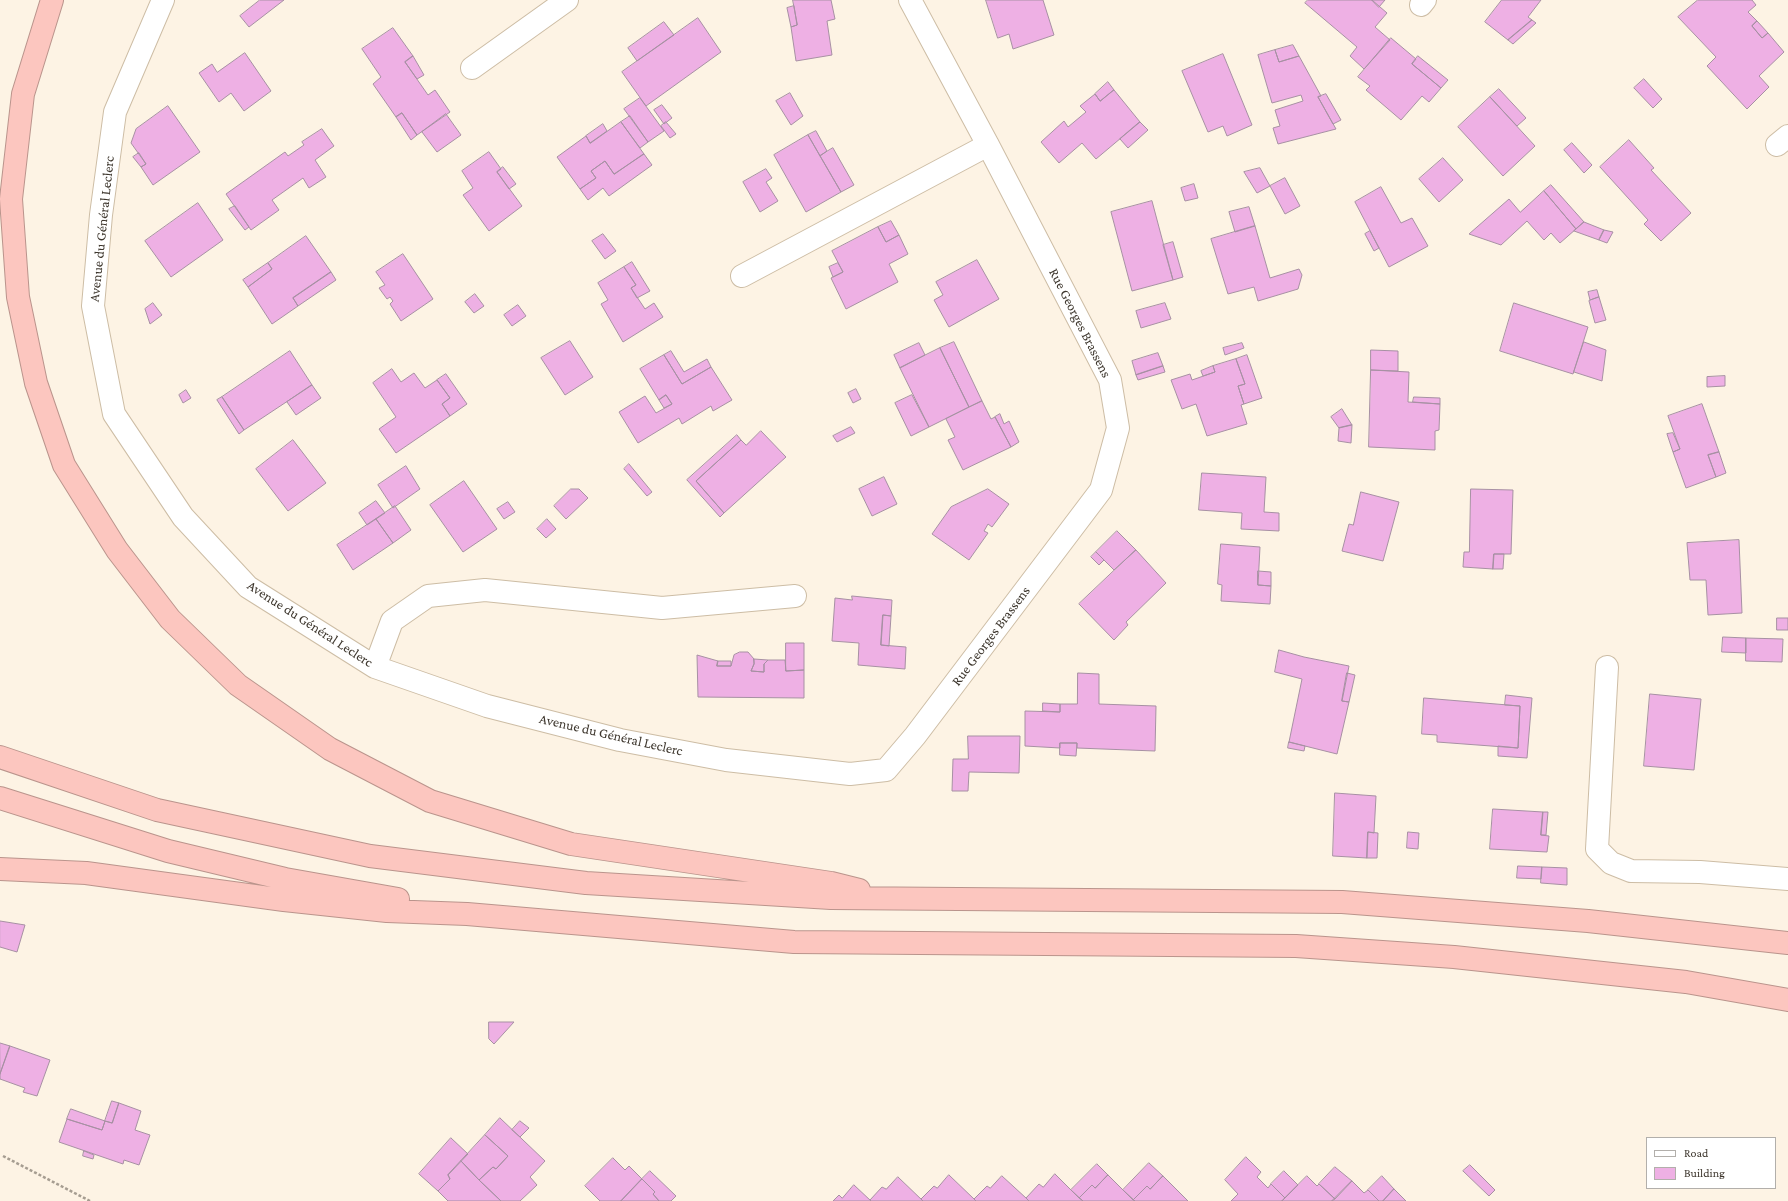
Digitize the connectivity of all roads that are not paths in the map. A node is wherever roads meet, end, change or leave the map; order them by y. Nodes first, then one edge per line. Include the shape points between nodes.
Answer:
1 (52, 0) edge
2 (163, 0) edge
3 (567, 0) edge
4 (910, 0) edge
5 (472, 68) dead end
6 (988, 145) junction
7 (742, 276) dead end
8 (795, 596) dead end
9 (375, 667) junction
10 (1607, 667) dead end
11 (915, 736) joint
12 (0, 757) edge
13 (0, 798) edge
14 (0, 869) edge
15 (1785, 874) edge
16 (902, 900) junction
17 (467, 914) junction
18 (1736, 936) junction
19 (1788, 943) edge
20 (1788, 948) edge
21 (1788, 1000) edge

1 - 16 highway via 23,94 11,200 18,297 36,383 64,465 116,550 170,619 238,685 330,749 430,801 571,844 831,883
2 - 9 street, Avenue du Général Leclerc via 115,112 101,215 93,306 114,414 182,518 248,587
3 - 5 street
4 - 6 street, Rue Georges Brassens
6 - 7 street
6 - 11 street, Rue Georges Brassens via 1110,380 1118,428 1101,490
8 - 9 street via 662,608 485,590 428,596 392,620
9 - 11 street, Avenue du Général Leclerc via 494,708 620,740 726,760 850,774 886,770
10 - 15 street via 1597,849 1611,863 1631,871
12 - 16 highway via 157,810 370,856 586,883
13 - 17 highway via 168,851 285,879
14 - 17 highway via 86,873 386,911
16 - 18 highway via 1342,902 1588,921
17 - 21 highway via 794,942 1296,946 1454,957 1686,982
18 - 19 highway
18 - 20 highway

